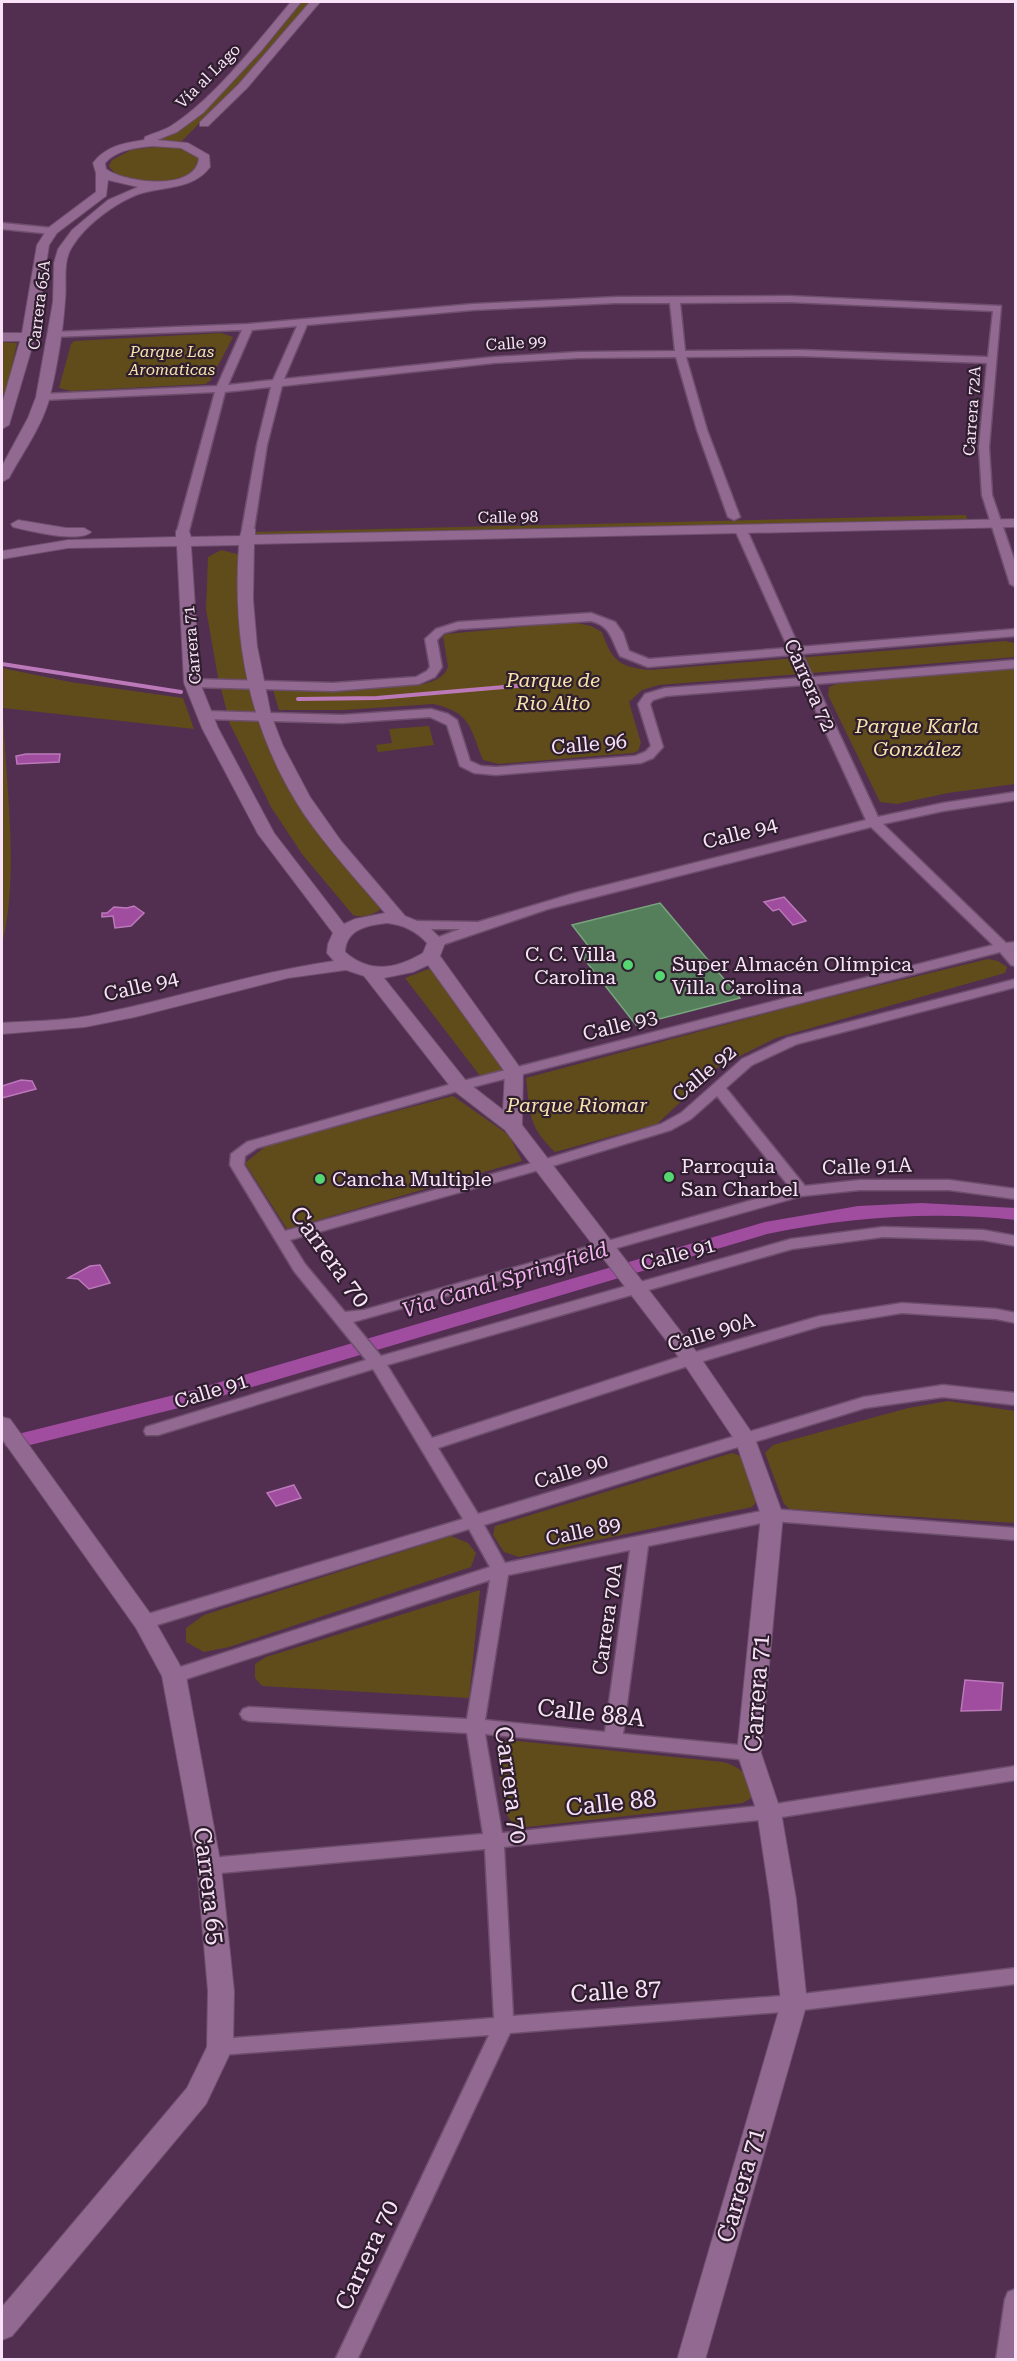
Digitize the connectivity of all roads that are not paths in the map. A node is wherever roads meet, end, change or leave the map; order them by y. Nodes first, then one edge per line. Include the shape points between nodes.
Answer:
1 (296, 2) edge
2 (315, 2) edge
3 (124, 147) junction
4 (190, 147) junction
5 (102, 172) junction
6 (164, 184) junction
7 (2, 226) edge
8 (52, 231) junction
9 (675, 300) junction
10 (998, 308) joint
11 (303, 323) junction
12 (248, 327) junction
13 (54, 335) junction
14 (2, 337) edge
15 (28, 338) junction
16 (680, 353) junction
17 (993, 360) junction
18 (277, 383) junction
19 (221, 388) junction
20 (43, 397) junction
21 (7, 398) edge
22 (2, 425) edge
23 (2, 478) edge
24 (1016, 511) edge
25 (994, 517) junction
26 (737, 523) junction
27 (1016, 523) edge
28 (248, 535) junction
29 (183, 537) junction
30 (2, 554) edge
31 (1016, 584) edge
32 (1016, 632) edge
33 (795, 651) junction
34 (1016, 664) edge
35 (809, 681) junction
36 (192, 683) junction
37 (257, 686) junction
38 (205, 715) junction
39 (263, 716) junction
40 (1016, 796) edge
41 (874, 823) junction
42 (399, 919) junction
43 (416, 925) junction
44 (479, 925) junction
45 (338, 939) junction
46 (1009, 946) edge
47 (433, 950) junction
48 (1016, 962) edge
49 (347, 964) junction
50 (288, 973) junction
51 (371, 974) junction
52 (1016, 983) edge
53 (2, 1029) edge
54 (514, 1072) junction
55 (460, 1086) junction
56 (717, 1087) junction
57 (512, 1126) junction
58 (238, 1154) joint
59 (541, 1165) junction
60 (801, 1191) junction
61 (1016, 1194) edge
62 (281, 1237) junction
63 (1016, 1241) edge
64 (610, 1251) junction
65 (634, 1282) junction
66 (341, 1318) junction
67 (1016, 1318) edge
68 (373, 1357) junction
69 (692, 1359) junction
70 (1016, 1399) edge
71 (152, 1431) dead end
72 (6, 1436) edge
73 (746, 1441) junction
74 (427, 1446) junction
75 (772, 1515) junction
76 (474, 1522) junction
77 (1016, 1534) edge
78 (640, 1541) junction
79 (500, 1570) junction
80 (144, 1622) junction
81 (174, 1676) junction
82 (249, 1714) dead end
83 (475, 1726) junction
84 (613, 1740) junction
85 (749, 1753) junction
86 (1014, 1770) edge
87 (769, 1812) junction
88 (494, 1841) junction
89 (209, 1866) junction
90 (1016, 1976) edge
91 (794, 2003) junction
92 (504, 2025) junction
93 (220, 2047) junction
94 (1016, 2299) edge
95 (2, 2327) edge
96 (346, 2360) edge
97 (691, 2360) edge
98 (1007, 2360) edge

1 - 3 street, Vía al Lago via 194,116 173,130
2 - 4 street, Vía al Lago via 243,86 194,134 188,142
3 - 4 street via 152,143
3 - 5 street via 104,157 99,164
4 - 6 street, Carrera 65A via 205,157 204,170 182,182
5 - 6 street via 123,182
5 - 8 street via 102,194
6 - 13 street, Carrera 65A via 112,203 76,233 64,249
7 - 8 street
8 - 15 street, Carrera 65A via 43,245
9 - 10 street, Calle 99 via 851,301
9 - 11 street, Calle 99 via 473,307
9 - 16 street, Carrera 72
10 - 17 street, Carrera 72A
11 - 12 street, Calle 99
11 - 18 street
12 - 13 street, Calle 99
12 - 19 street, Carrera 71
13 - 20 street, Carrera 65A
14 - 15 street
15 - 21 street, Carrera 65A
16 - 17 street, Calle 99
16 - 18 street, Calle 99 via 494,360
16 - 26 street, Carrera 72 via 702,430
17 - 25 street, Carrera 72A via 984,447 987,495
18 - 19 street, Calle 99
18 - 28 street via 262,445
19 - 20 street, Calle 99
19 - 29 street, Carrera 71
20 - 23 street, Carrera 65A
21 - 22 street, Carrera 65A
24 - 25 street, Calle 98
25 - 26 street, Calle 98
25 - 27 street, Calle 98
25 - 31 street, Carrera 72A
26 - 28 street, Calle 98
26 - 33 street, Carrera 72
28 - 29 street, Calle 98
28 - 37 street via 244,587
29 - 30 street, Calle 98 via 68,544
29 - 30 street, Calle 98 via 66,532 13,521 22,531 21,537
29 - 36 street, Carrera 71
32 - 33 street
33 - 35 street, Carrera 72
33 - 37 street via 648,663 624,653 614,626 591,617 458,626 440,631 431,639 436,667 419,680 333,687
34 - 35 street, Calle 96
35 - 39 street, Calle 96 via 664,692 649,697 644,704 657,747 649,755 637,760 496,771 478,770 464,763 453,723 431,713 342,718
35 - 41 street, Carrera 72
36 - 37 street
36 - 38 street, Carrera 71
37 - 39 street
38 - 39 street, Calle 96
38 - 45 street, Carrera 71 via 266,834
39 - 42 street via 302,797 321,826
40 - 41 street, Calle 94
41 - 44 street, Calle 94 via 644,879
41 - 46 street, Carrera 72
42 - 43 street
42 - 45 street via 375,919 348,927
43 - 44 street, Calle 94
43 - 47 street via 423,929
44 - 47 street, Calle 94
45 - 49 street via 336,953
45 - 50 street, Calle 94
46 - 48 street, Carrera 72
46 - 54 street, Calle 93
47 - 51 street via 406,969
47 - 54 street
49 - 50 street, Calle 94
49 - 51 street
50 - 53 street, Calle 94 via 85,1022
51 - 55 street, Carrera 71
52 - 56 street, Calle 92 via 792,1041 747,1062
54 - 55 street, Calle 93
54 - 57 street
55 - 57 street, Carrera 71
55 - 58 street, Calle 93 via 252,1145
56 - 59 street, Calle 92 via 686,1116 666,1127
56 - 60 street
57 - 59 street, Carrera 71
58 - 62 street, Carrera 70 via 237,1165
59 - 62 street, Calle 92
59 - 64 street, Carrera 71
60 - 61 street, Calle 91A via 860,1185 949,1185
60 - 64 street, Calle 91A
62 - 66 street, Carrera 70 via 299,1267
63 - 65 street, Calle 91 via 983,1235 883,1232 791,1244
64 - 65 street, Carrera 71
64 - 66 street, Calle 91A
65 - 68 street, Calle 91
65 - 69 street, Carrera 71
66 - 68 street, Carrera 70
67 - 69 street, Calle 90A via 902,1308 820,1321
68 - 71 street, Calle 91
68 - 74 street, Carrera 70
69 - 73 street, Carrera 71
69 - 74 street, Calle 90A
70 - 73 street, Calle 90 via 943,1391 864,1403
72 - 80 street, Carrera 65
73 - 75 street, Carrera 71
73 - 76 street, Calle 90
74 - 76 street, Carrera 70
75 - 77 street, Calle 89
75 - 78 street, Calle 89
75 - 85 street, Carrera 71
76 - 79 street, Carrera 70
76 - 80 street, Calle 90
78 - 79 street, Calle 89
78 - 84 street, Carrera 70A
79 - 81 street, Calle 89
79 - 83 street, Carrera 70
80 - 81 street, Carrera 65
81 - 89 street, Carrera 65
82 - 83 street, Calle 88A
83 - 84 street, Calle 88A
83 - 88 street, Carrera 70
84 - 85 street, Calle 88A
85 - 87 street, Carrera 71
86 - 87 street, Calle 88
87 - 88 street, Calle 88
87 - 91 street, Carrera 71
88 - 89 street, Calle 88
88 - 92 street, Carrera 70
89 - 93 street, Carrera 65 via 221,1991
90 - 91 street, Calle 87
91 - 92 street, Calle 87
91 - 97 street, Carrera 71
92 - 93 street, Calle 87
92 - 96 street, Carrera 70
93 - 95 street, Carrera 65 via 197,2096
94 - 98 street

